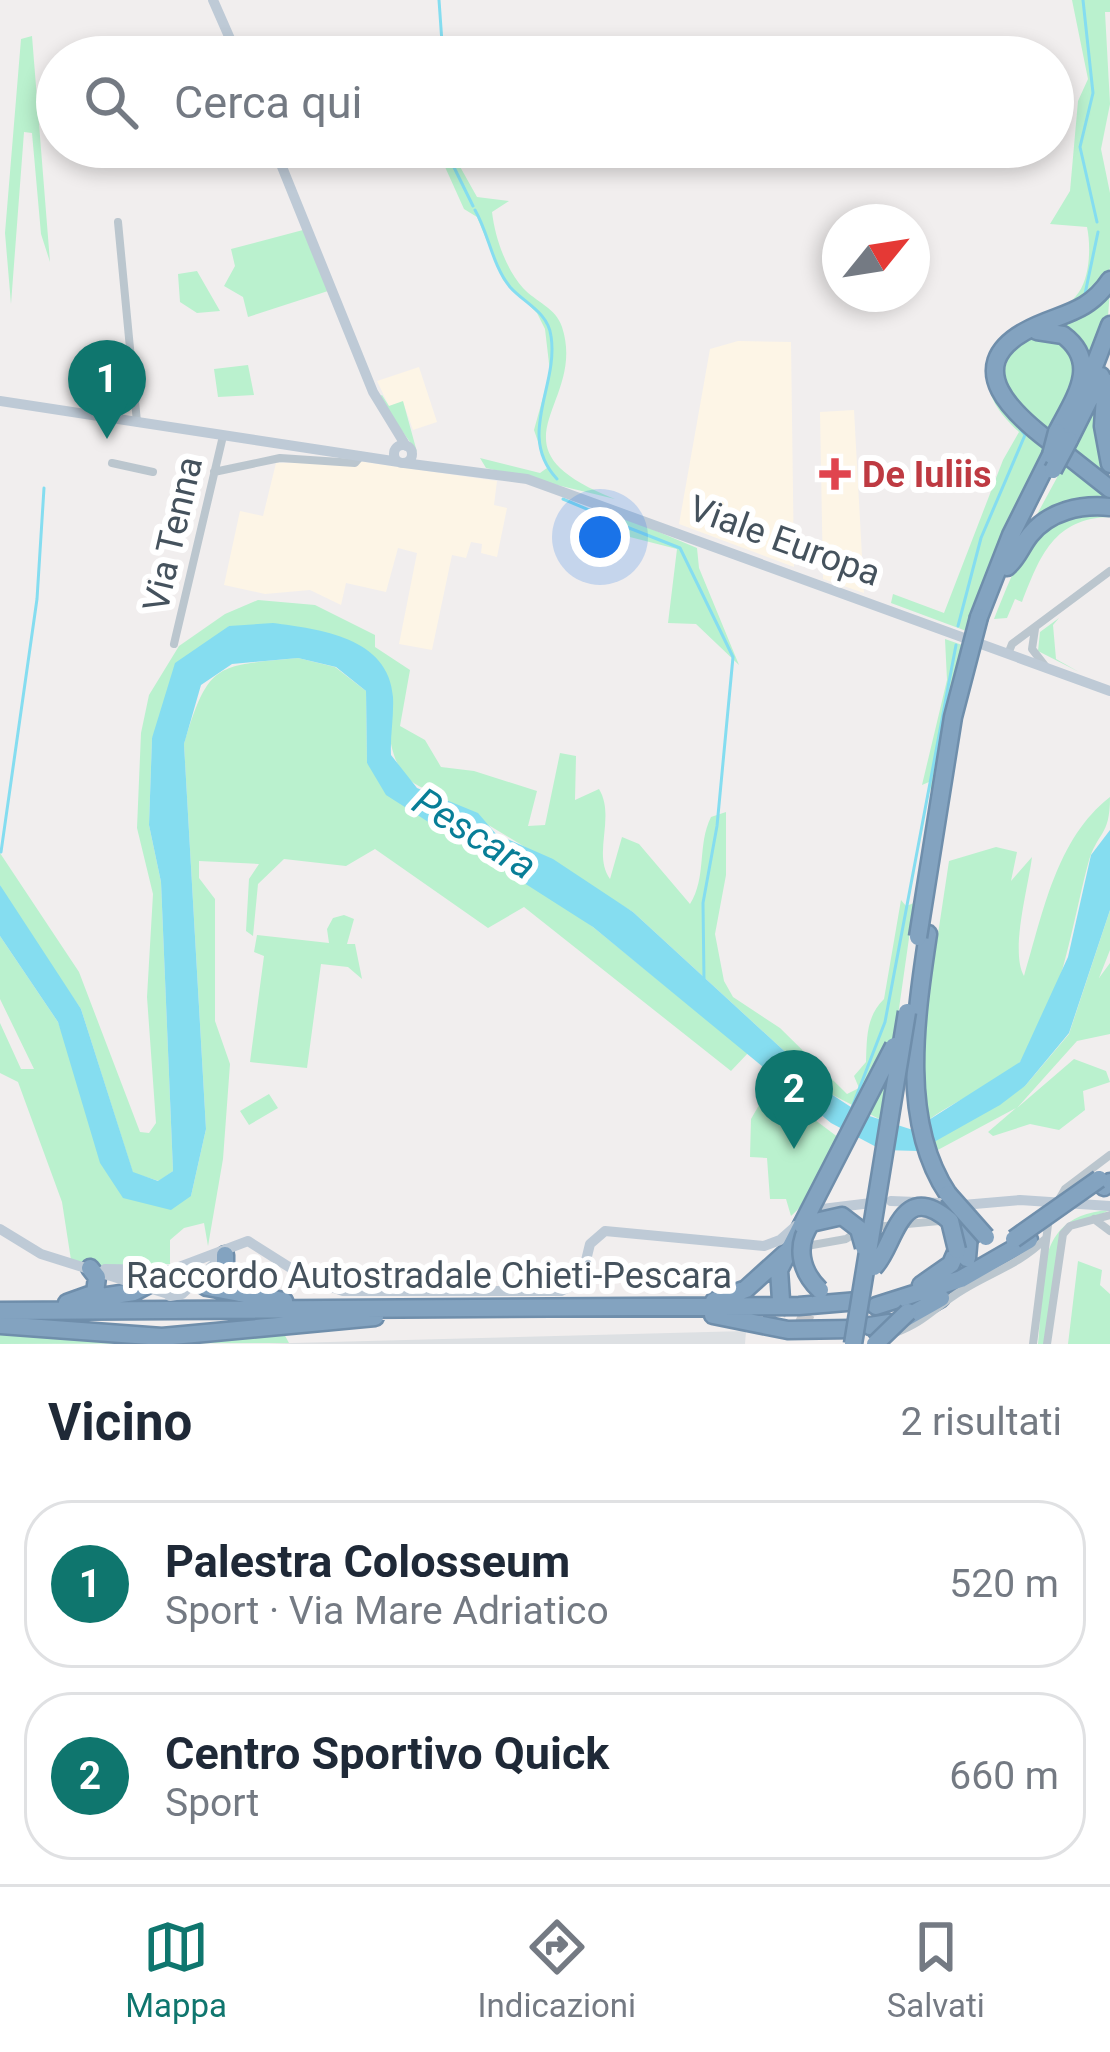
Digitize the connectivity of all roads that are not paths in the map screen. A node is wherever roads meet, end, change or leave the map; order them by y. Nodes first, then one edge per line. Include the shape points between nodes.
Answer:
1 (213, 0) edge
2 (229, 36) edge
3 (282, 168) edge
4 (118, 222) dead end
5 (1110, 280) edge
6 (1110, 325) edge
7 (1019, 335) junction
8 (1110, 353) edge
9 (1110, 370) edge
10 (0, 401) edge
11 (136, 422) junction
12 (223, 436) junction
13 (1057, 449) junction
14 (401, 454) junction
15 (361, 456) junction
16 (112, 463) dead end
17 (1110, 464) edge
18 (152, 472) dead end
19 (214, 472) junction
20 (1110, 489) edge
21 (1110, 507) edge
22 (1007, 567) junction
23 (1110, 571) edge
24 (983, 618) junction
25 (1035, 628) junction
26 (174, 644) dead end
27 (1008, 654) junction
28 (1047, 668) junction
29 (1110, 691) edge
30 (911, 1012) junction
31 (1110, 1155) edge
32 (1106, 1180) edge
33 (891, 1201) dead end
34 (871, 1203) dead end
35 (1054, 1204) junction
36 (953, 1205) junction
37 (1110, 1206) edge
38 (845, 1207) junction
39 (1110, 1216) edge
40 (1094, 1219) junction
41 (939, 1221) dead end
42 (0, 1228) edge
43 (1110, 1231) edge
44 (851, 1236) junction
45 (1029, 1239) junction
46 (793, 1250) junction
47 (228, 1251) junction
48 (962, 1254) junction
49 (90, 1268) junction
50 (869, 1270) junction
51 (961, 1279) junction
52 (172, 1284) junction
53 (921, 1285) junction
54 (239, 1294) junction
55 (941, 1298) dead end
56 (88, 1299) junction
57 (781, 1300) dead end
58 (313, 1309) junction
59 (43, 1311) junction
60 (706, 1311) junction
61 (375, 1317) junction
62 (0, 1319) edge
63 (875, 1321) edge
64 (812, 1324) tunnel mouth
65 (788, 1330) junction
66 (819, 1344) edge
67 (1033, 1344) edge
68 (1046, 1344) edge

1 - 2 street
3 - 14 street
4 - 11 street
5 - 7 highway via 1082,310
6 - 13 highway
7 - 13 highway via 999,361 999,392
7 - 13 highway via 1056,332 1083,359
8 - 13 highway
9 - 17 highway via 1102,410
10 - 11 street
11 - 12 street
12 - 15 street
12 - 19 street, Via Tenna
13 - 20 highway
13 - 22 highway
13 - 24 highway
14 - 15 street
14 - 27 street, Viale Europa via 527,479
15 - 19 street via 326,464 279,458
16 - 18 street
19 - 26 street, Via Tenna
21 - 22 highway via 1053,517
22 - 24 highway
23 - 25 street
24 - 30 highway, bridge via 953,717
25 - 27 street
25 - 28 street via 1032,649
27 - 28 street, Viale Europa
28 - 29 street, Viale Europa
30 - 36 highway via 923,1133
30 - 46 highway, bridge
30 - 50 highway, bridge
31 - 35 street
32 - 45 highway, Raccordo Autostradale Chieti-Pescara, bridge
33 - 36 street
34 - 38 street
35 - 36 street
35 - 37 street
35 - 45 street
36 - 45 highway, bridge via 986,1237
36 - 48 highway via 969,1235
38 - 44 street
38 - 47 street via 814,1210 764,1246 605,1232 590,1244 581,1281 561,1291 352,1293 308,1279 255,1241
39 - 40 street
40 - 43 street
40 - 68 street via 1063,1234
41 - 44 street
42 - 49 street via 41,1254
44 - 46 street
45 - 51 highway, Raccordo Autostradale Chieti-Pescara
45 - 53 highway, Raccordo Autostradale Chieti-Pescara
45 - 63 street via 1022,1258 950,1298 929,1319
45 - 67 street
46 - 57 highway via 777,1281
46 - 60 highway
47 - 52 street
47 - 52 street
47 - 54 highway via 224,1278
48 - 50 highway, bridge via 950,1221 917,1210 893,1227
48 - 53 highway
49 - 52 street
49 - 52 street
49 - 56 highway via 98,1281
50 - 63 highway, bridge
50 - 63 highway, bridge via 859,1229 842,1216 807,1227 805,1269 820,1289
51 - 63 highway
51 - 63 highway, Raccordo Autostradale Chieti-Pescara
52 - 54 highway
52 - 56 highway
53 - 63 highway, Raccordo Autostradale Chieti-Pescara
54 - 58 highway
55 - 63 highway
56 - 59 highway
58 - 59 highway, Raccordo Autostradale Chieti-Pescara
58 - 60 highway, Raccordo Autostradale Chieti-Pescara
59 - 62 highway, Raccordo Autostradale Chieti-Pescara
60 - 61 highway, Raccordo Autostradale Chieti-Pescara
60 - 63 highway, Raccordo Autostradale Chieti-Pescara
60 - 65 highway
61 - 62 highway, Raccordo Autostradale Chieti-Pescara
61 - 62 highway via 175,1331
63 - 64 highway
63 - 65 highway
65 - 66 highway

